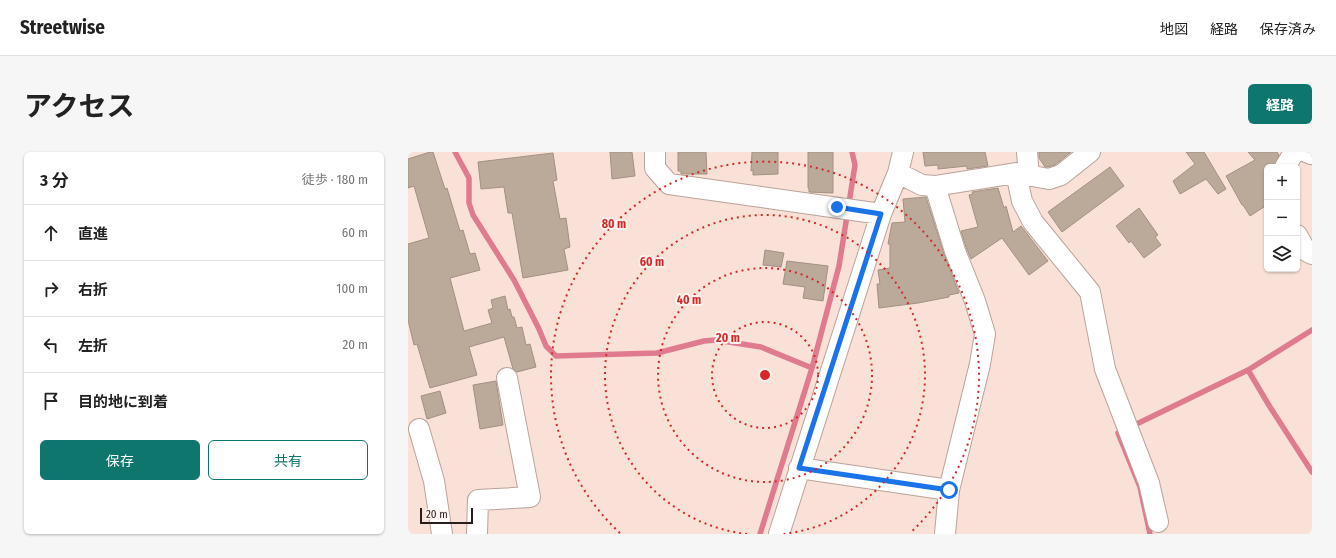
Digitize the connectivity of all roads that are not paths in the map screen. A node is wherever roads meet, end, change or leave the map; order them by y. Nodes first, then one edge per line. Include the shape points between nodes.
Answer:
1 (655, 152) edge
2 (903, 152) edge
3 (1027, 152) edge
4 (1090, 152) edge
5 (1293, 152) edge
6 (1306, 152) edge
7 (1312, 153) edge
8 (1286, 164) edge
9 (898, 173) junction
10 (1023, 174) junction
11 (935, 186) junction
12 (881, 214) junction
13 (1298, 236) edge
14 (1312, 254) edge
15 (507, 378) dead end
16 (419, 429) dead end
17 (799, 468) junction
18 (949, 490) junction
19 (1158, 522) dead end
20 (442, 534) edge
21 (477, 534) edge
22 (779, 534) edge
23 (945, 534) edge

1 - 12 street via 655,168 669,184
2 - 9 street
3 - 10 street
4 - 10 street via 1061,175 1049,179
5 - 8 street
6 - 7 street
9 - 11 street via 922,185
9 - 12 street
10 - 11 street
10 - 19 street via 1022,201 1033,222 1090,292 1105,369 1149,484
11 - 18 street via 985,334
12 - 17 street
13 - 14 street via 1306,251
15 - 21 street via 530,498 478,500
16 - 20 street via 434,481
17 - 18 street
17 - 22 street
18 - 23 street

